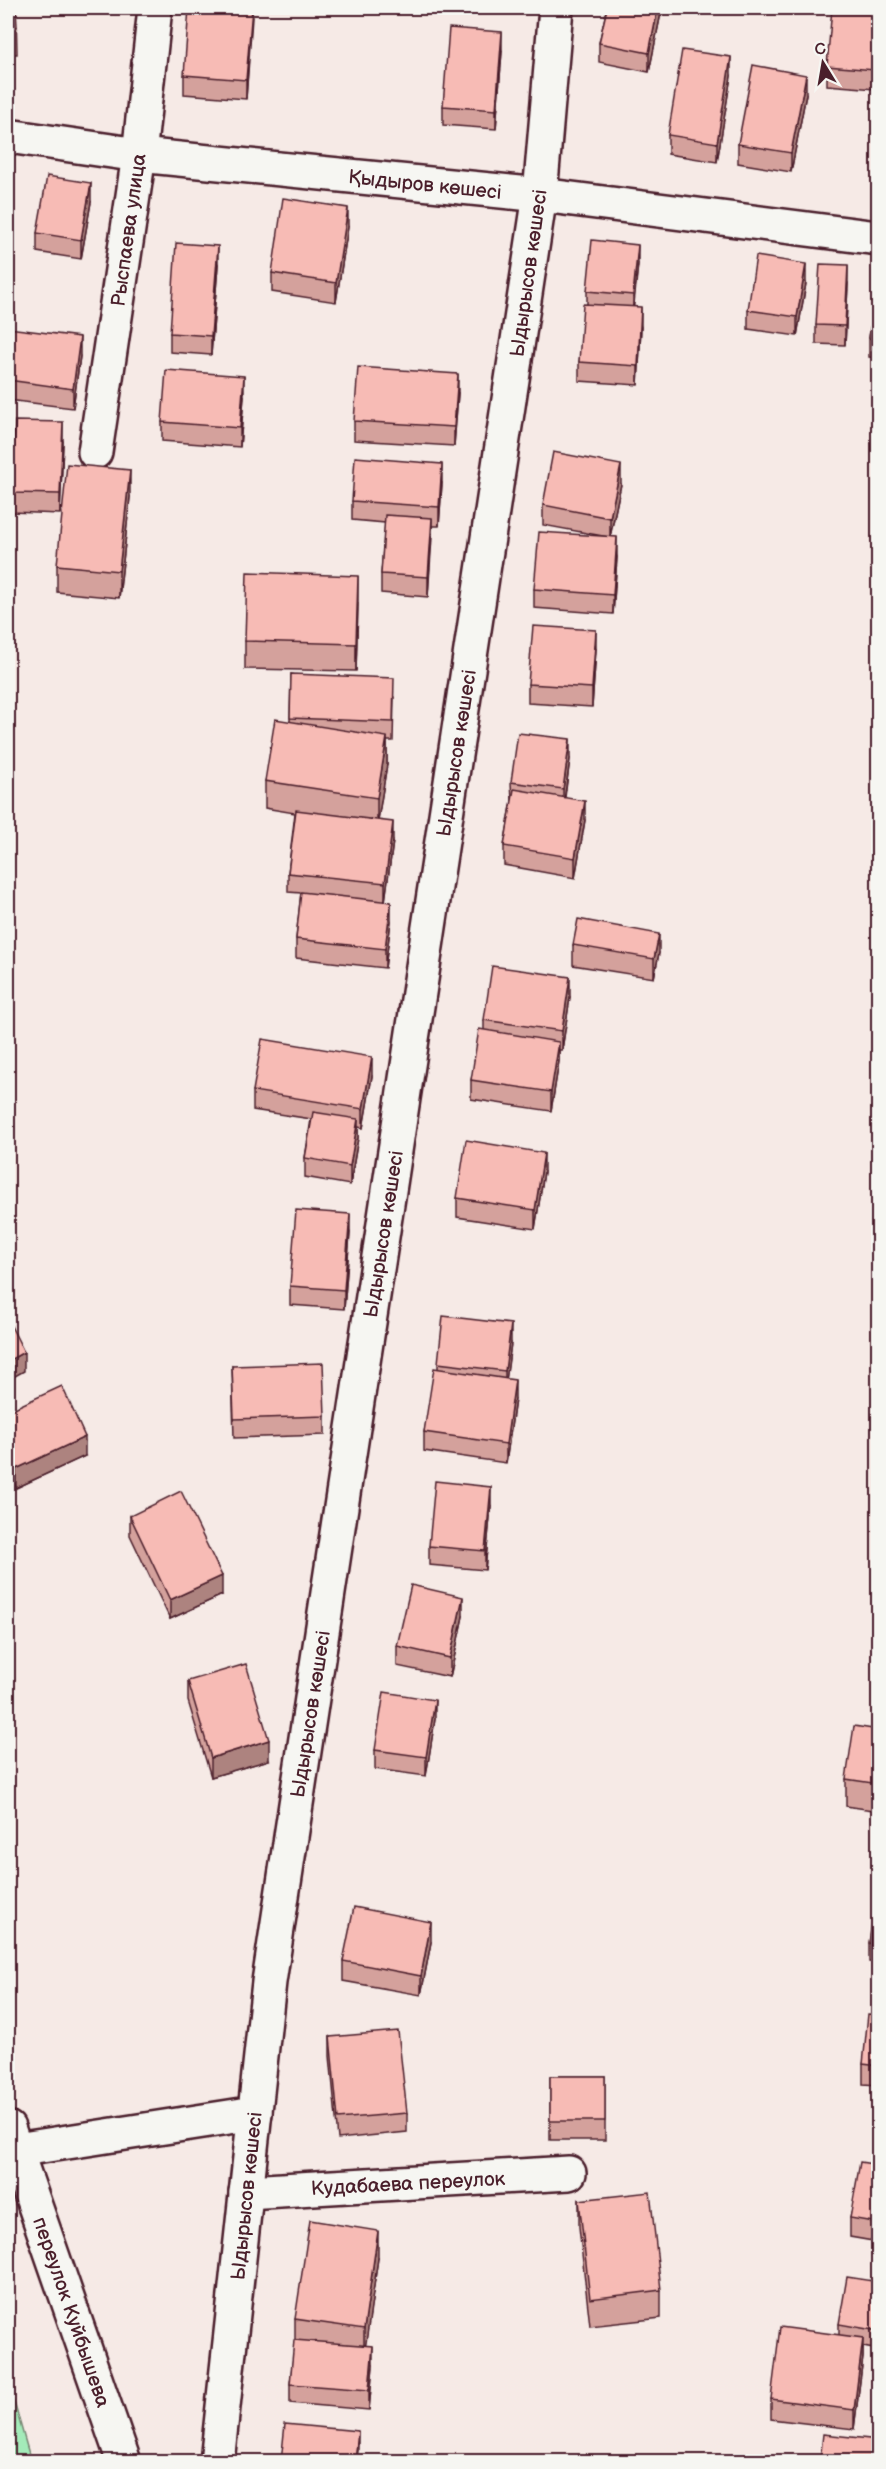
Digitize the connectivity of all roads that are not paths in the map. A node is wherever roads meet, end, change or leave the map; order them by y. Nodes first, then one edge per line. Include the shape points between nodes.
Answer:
1 (155, 8) edge
2 (556, 8) edge
3 (8, 136) edge
4 (139, 155) junction
5 (540, 195) junction
6 (879, 238) edge
7 (95, 452) dead end
8 (255, 2113) junction
9 (12, 2139) edge
10 (569, 2173) dead end
11 (246, 2192) junction
12 (124, 2462) edge
13 (217, 2462) edge

1 - 4 street, Рыспаева улица
2 - 5 street, Ыдырысов көшесі
3 - 4 street, Қыдыров көшесі
4 - 5 street, Қыдыров көшесі
4 - 7 street, Рыспаева улица
5 - 6 street, Қыдыров көшесі
5 - 8 street, Ыдырысов көшесі via 269,1982
8 - 9 street
8 - 11 street, Ыдырысов көшесі
9 - 12 street, переулок Куйбышева
10 - 11 street, Кудабаева переулок
11 - 13 street, Ыдырысов көшесі

